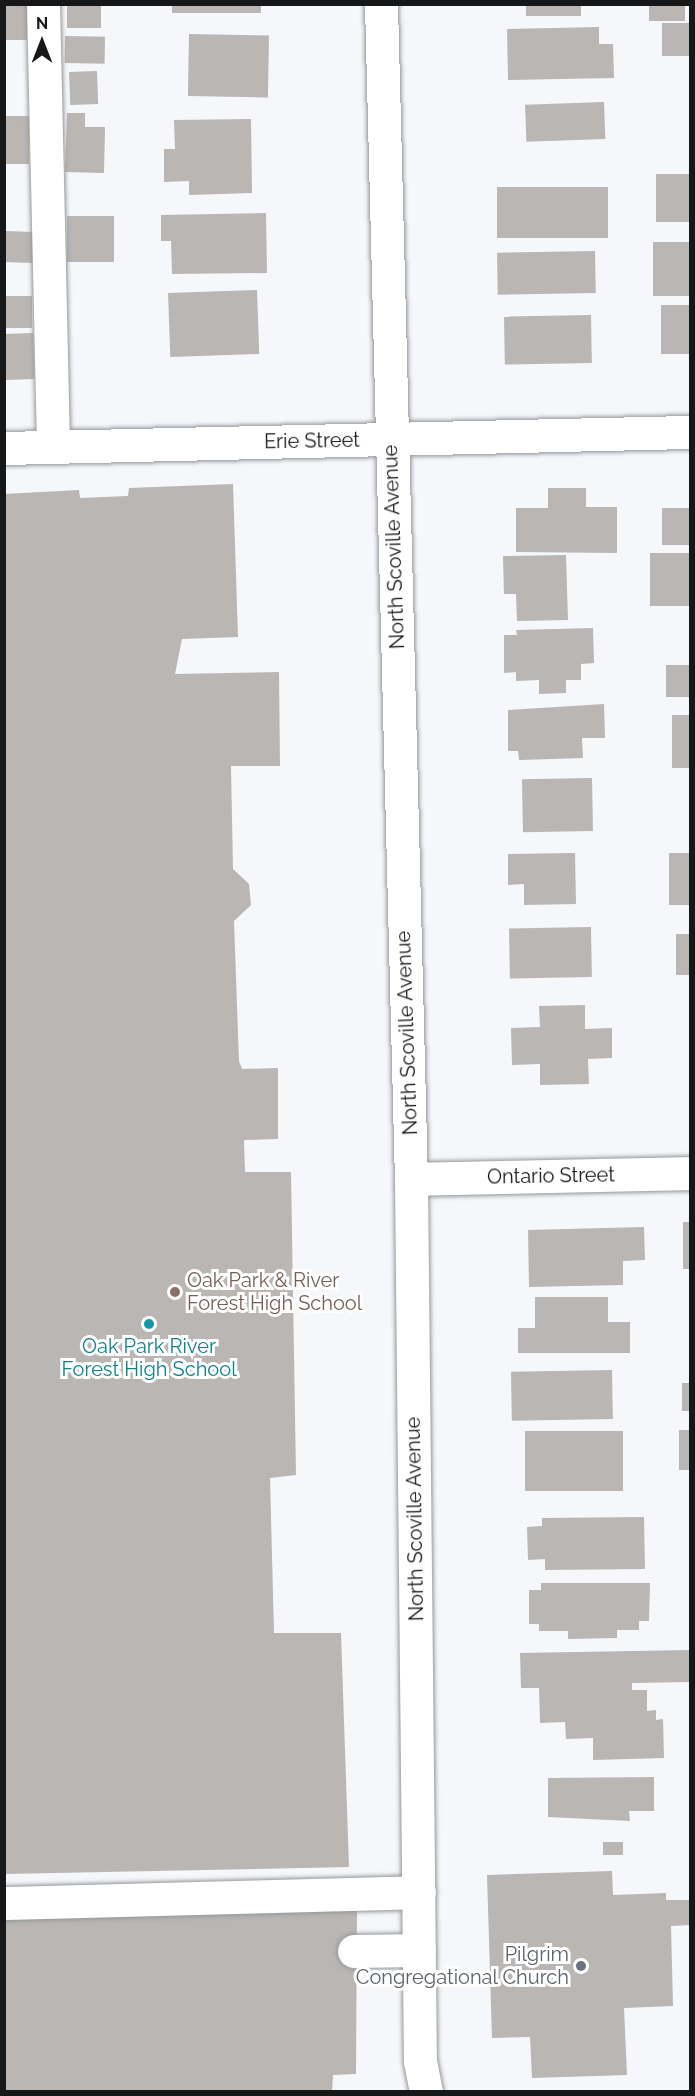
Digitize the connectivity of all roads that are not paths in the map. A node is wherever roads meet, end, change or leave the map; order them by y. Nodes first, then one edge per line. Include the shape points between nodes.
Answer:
1 (43, 4) edge
2 (381, 4) edge
3 (690, 432) edge
4 (391, 440) junction
5 (53, 447) junction
6 (4, 448) edge
7 (690, 1173) edge
8 (411, 1179) junction
9 (419, 1892) junction
10 (4, 1903) edge
11 (419, 1950) junction
12 (354, 1951) dead end
13 (420, 2081) edge

1 - 5 street
2 - 4 street, North Scoville Avenue
3 - 4 street, Erie Street
4 - 5 street, Erie Street
4 - 8 street, North Scoville Avenue
5 - 6 street, Erie Street
7 - 8 street, Ontario Street
8 - 9 street, North Scoville Avenue
9 - 10 street
9 - 11 street, North Scoville Avenue
11 - 12 street
11 - 13 street, North Scoville Avenue

